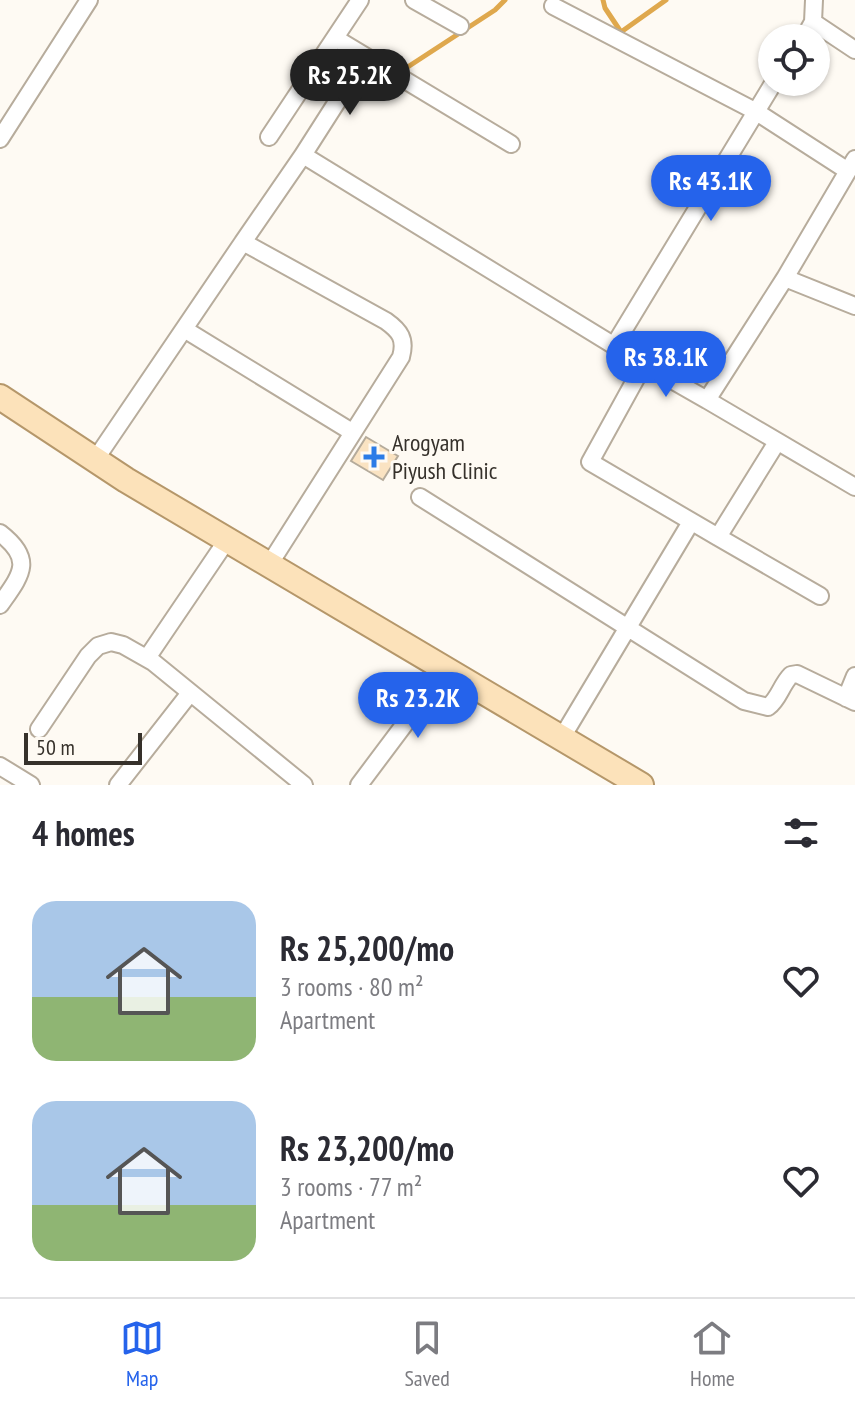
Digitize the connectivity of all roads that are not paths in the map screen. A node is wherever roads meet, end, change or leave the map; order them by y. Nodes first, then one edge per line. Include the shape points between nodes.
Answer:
1 (89, 0) edge
2 (360, 0) edge
3 (414, 0) edge
4 (814, 0) edge
5 (553, 6) dead end
6 (813, 22) joint
7 (460, 26) dead end
8 (335, 38) junction
9 (855, 50) edge
10 (365, 58) junction
11 (765, 96) edge
12 (755, 111) junction
13 (269, 137) dead end
14 (0, 139) edge
15 (511, 144) dead end
16 (303, 155) junction
17 (851, 165) edge
18 (243, 242) junction
19 (785, 278) junction
20 (855, 306) edge
21 (184, 329) junction
22 (615, 344) junction
23 (644, 364) junction
24 (0, 397) edge
25 (707, 400) junction
26 (352, 432) junction
27 (777, 442) junction
28 (95, 460) junction
29 (855, 487) edge
30 (420, 497) dead end
31 (691, 522) junction
32 (0, 533) edge
33 (718, 537) junction
34 (227, 540) junction
35 (269, 565) junction
36 (820, 596) dead end
37 (0, 605) edge
38 (626, 628) junction
39 (147, 658) junction
40 (446, 669) junction
41 (855, 676) edge
42 (190, 693) junction
43 (850, 700) edge
44 (39, 729) dead end
45 (561, 739) junction
46 (0, 766) edge
47 (31, 785) edge
48 (118, 785) edge
49 (304, 785) edge
50 (359, 785) edge
51 (641, 785) edge

1 - 14 street
2 - 8 street
3 - 7 street
4 - 6 street
5 - 12 street
6 - 9 street
8 - 10 street
8 - 13 street
10 - 15 street
10 - 16 street
11 - 12 street
12 - 17 street
12 - 22 street
16 - 18 street
16 - 22 street
17 - 19 street
18 - 21 street
18 - 26 street via 398,330 401,357
19 - 20 street
19 - 25 street
21 - 26 street
21 - 28 street
22 - 23 street
23 - 25 street
23 - 31 street via 590,462
24 - 28 main road
25 - 27 street
26 - 35 street
27 - 29 street
27 - 33 street
28 - 34 main road
30 - 38 street
31 - 33 street
31 - 38 street
32 - 37 street via 19,551 22,564
33 - 36 street
34 - 35 main road
34 - 39 street
35 - 40 main road
38 - 43 street via 755,705 768,707 785,681 797,674
38 - 45 street
39 - 42 street
39 - 44 street via 111,642 98,646
40 - 45 main road
40 - 50 street
41 - 43 street
42 - 48 street
42 - 49 street
45 - 51 main road
46 - 47 street

